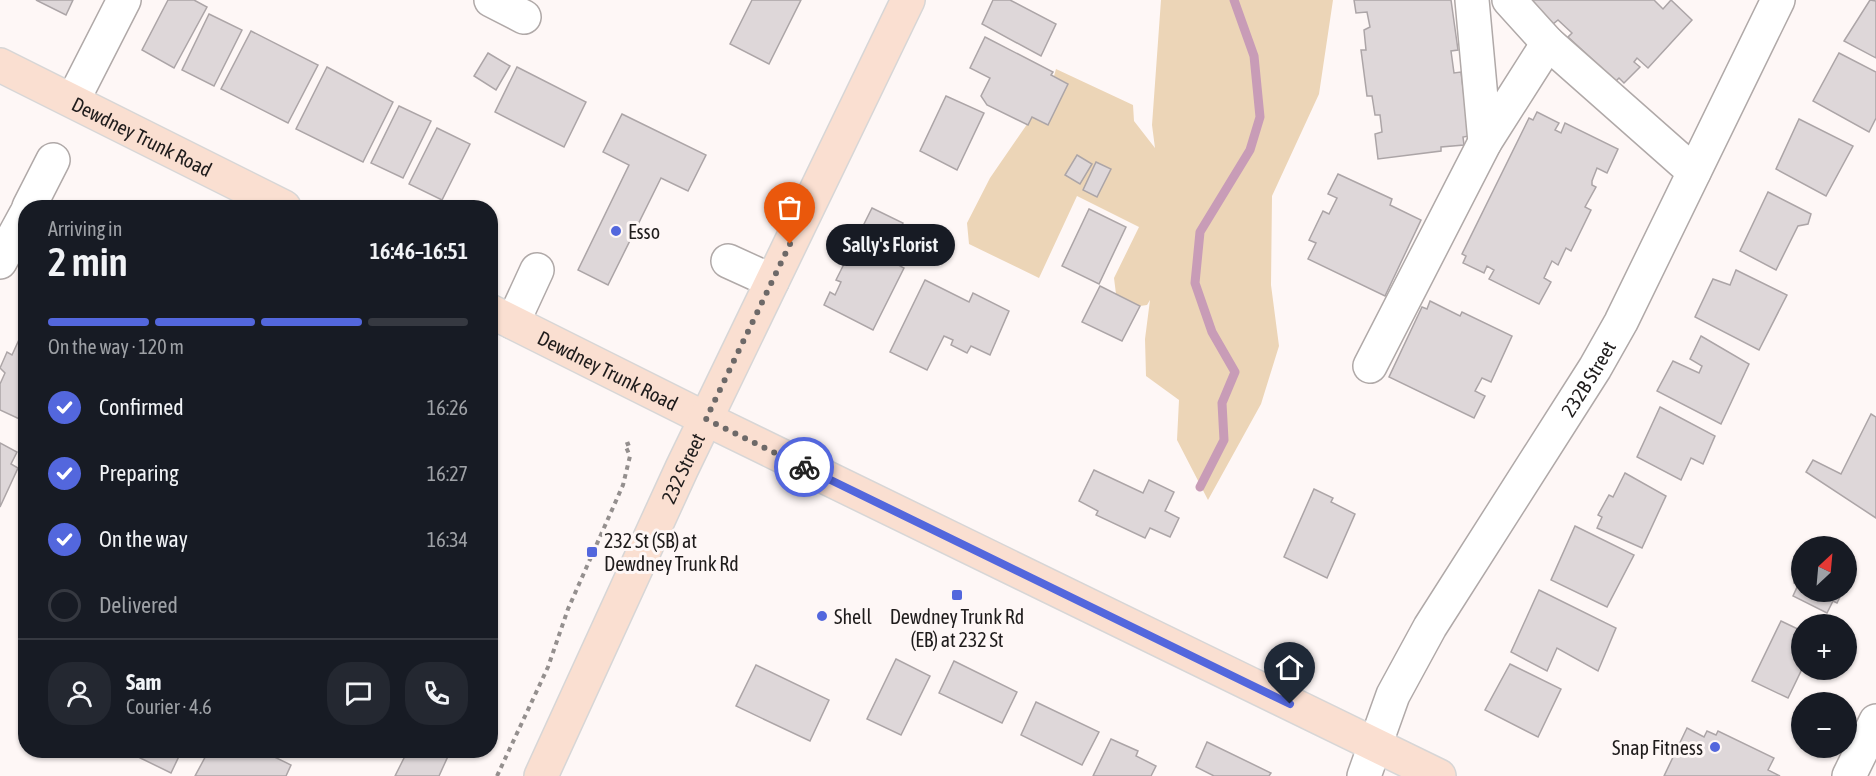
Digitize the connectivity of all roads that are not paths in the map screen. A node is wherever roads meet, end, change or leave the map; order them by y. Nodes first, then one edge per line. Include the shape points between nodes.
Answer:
1 (124, 0) edge
2 (491, 0) edge
3 (908, 0) edge
4 (1472, 0) edge
5 (1509, 0) edge
6 (1778, 0) edge
7 (524, 17) dead end
8 (1548, 43) junction
9 (0, 65) edge
10 (73, 100) junction
11 (1485, 142) junction
12 (53, 160) dead end
13 (1694, 172) junction
14 (33, 200) edge
15 (270, 200) edge
16 (18, 229) edge
17 (728, 261) dead end
18 (0, 262) edge
19 (537, 270) dead end
20 (772, 281) junction
21 (502, 316) edge
22 (1370, 366) dead end
23 (706, 419) junction
24 (1876, 721) edge
25 (1374, 745) junction
26 (541, 776) edge
27 (1364, 776) edge
28 (1439, 776) edge
29 (1849, 776) edge

1 - 10 street
2 - 7 street
3 - 20 main road, 232 Street
4 - 11 street
5 - 8 street
6 - 13 street, 232B Street
8 - 11 street
8 - 13 street
9 - 10 main road, Dewdney Trunk Road
10 - 15 main road, Dewdney Trunk Road
11 - 22 street
12 - 14 street
13 - 25 street, 232B Street via 1621,322 1430,627 1393,695
16 - 18 street
17 - 20 street
19 - 21 street
20 - 23 main road, 232 Street
21 - 23 main road, Dewdney Trunk Road
23 - 25 main road, Dewdney Trunk Road
23 - 26 main road, 232 Street
24 - 29 street
25 - 27 street, 232B Street
25 - 28 main road, Dewdney Trunk Road

